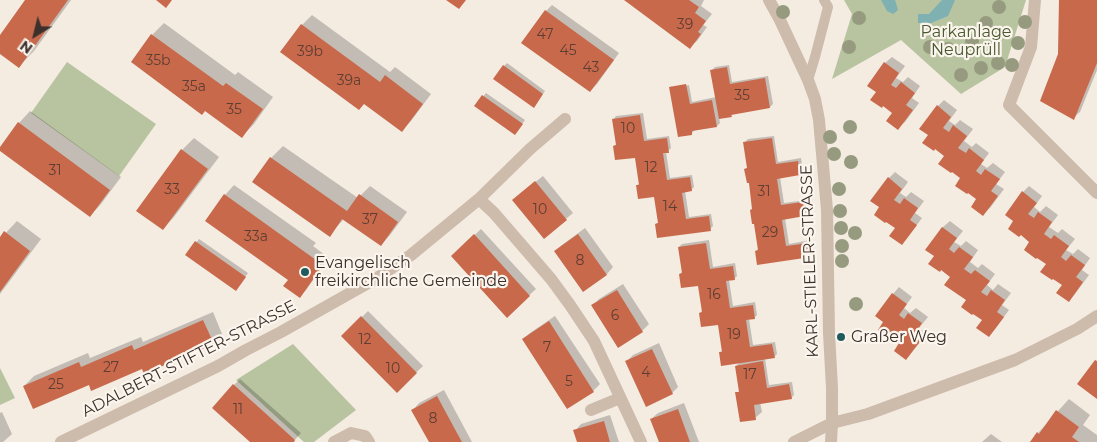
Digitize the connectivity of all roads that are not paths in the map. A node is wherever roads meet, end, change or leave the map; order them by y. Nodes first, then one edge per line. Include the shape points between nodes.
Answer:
1 (769, 0) edge
2 (824, 0) edge
3 (1035, 0) edge
4 (808, 80) junction
5 (565, 119) dead end
6 (1097, 192) edge
7 (480, 199) junction
8 (1097, 316) edge
9 (620, 398) junction
10 (591, 410) dead end
11 (832, 423) junction
12 (61, 442) edge
13 (334, 442) edge
14 (369, 442) edge
15 (641, 442) edge
16 (794, 442) edge
17 (831, 442) edge

1 - 4 street, KARL-STIELER-STRASSE
2 - 4 lane via 828,7
3 - 6 street via 1030,47 1009,105
4 - 11 street, KARL-STIELER-STRASSE via 819,120 827,210
5 - 7 street, ADALBERT-STIFTER-STRASSE
7 - 9 street via 570,305 594,341
7 - 12 street, ADALBERT-STIFTER-STRASSE via 412,255 377,278 218,366
8 - 11 street via 1016,360 868,414
9 - 10 street
9 - 15 street
11 - 16 street
11 - 17 street, KARL-STIELER-STRASSE
13 - 14 street via 351,433 365,436

